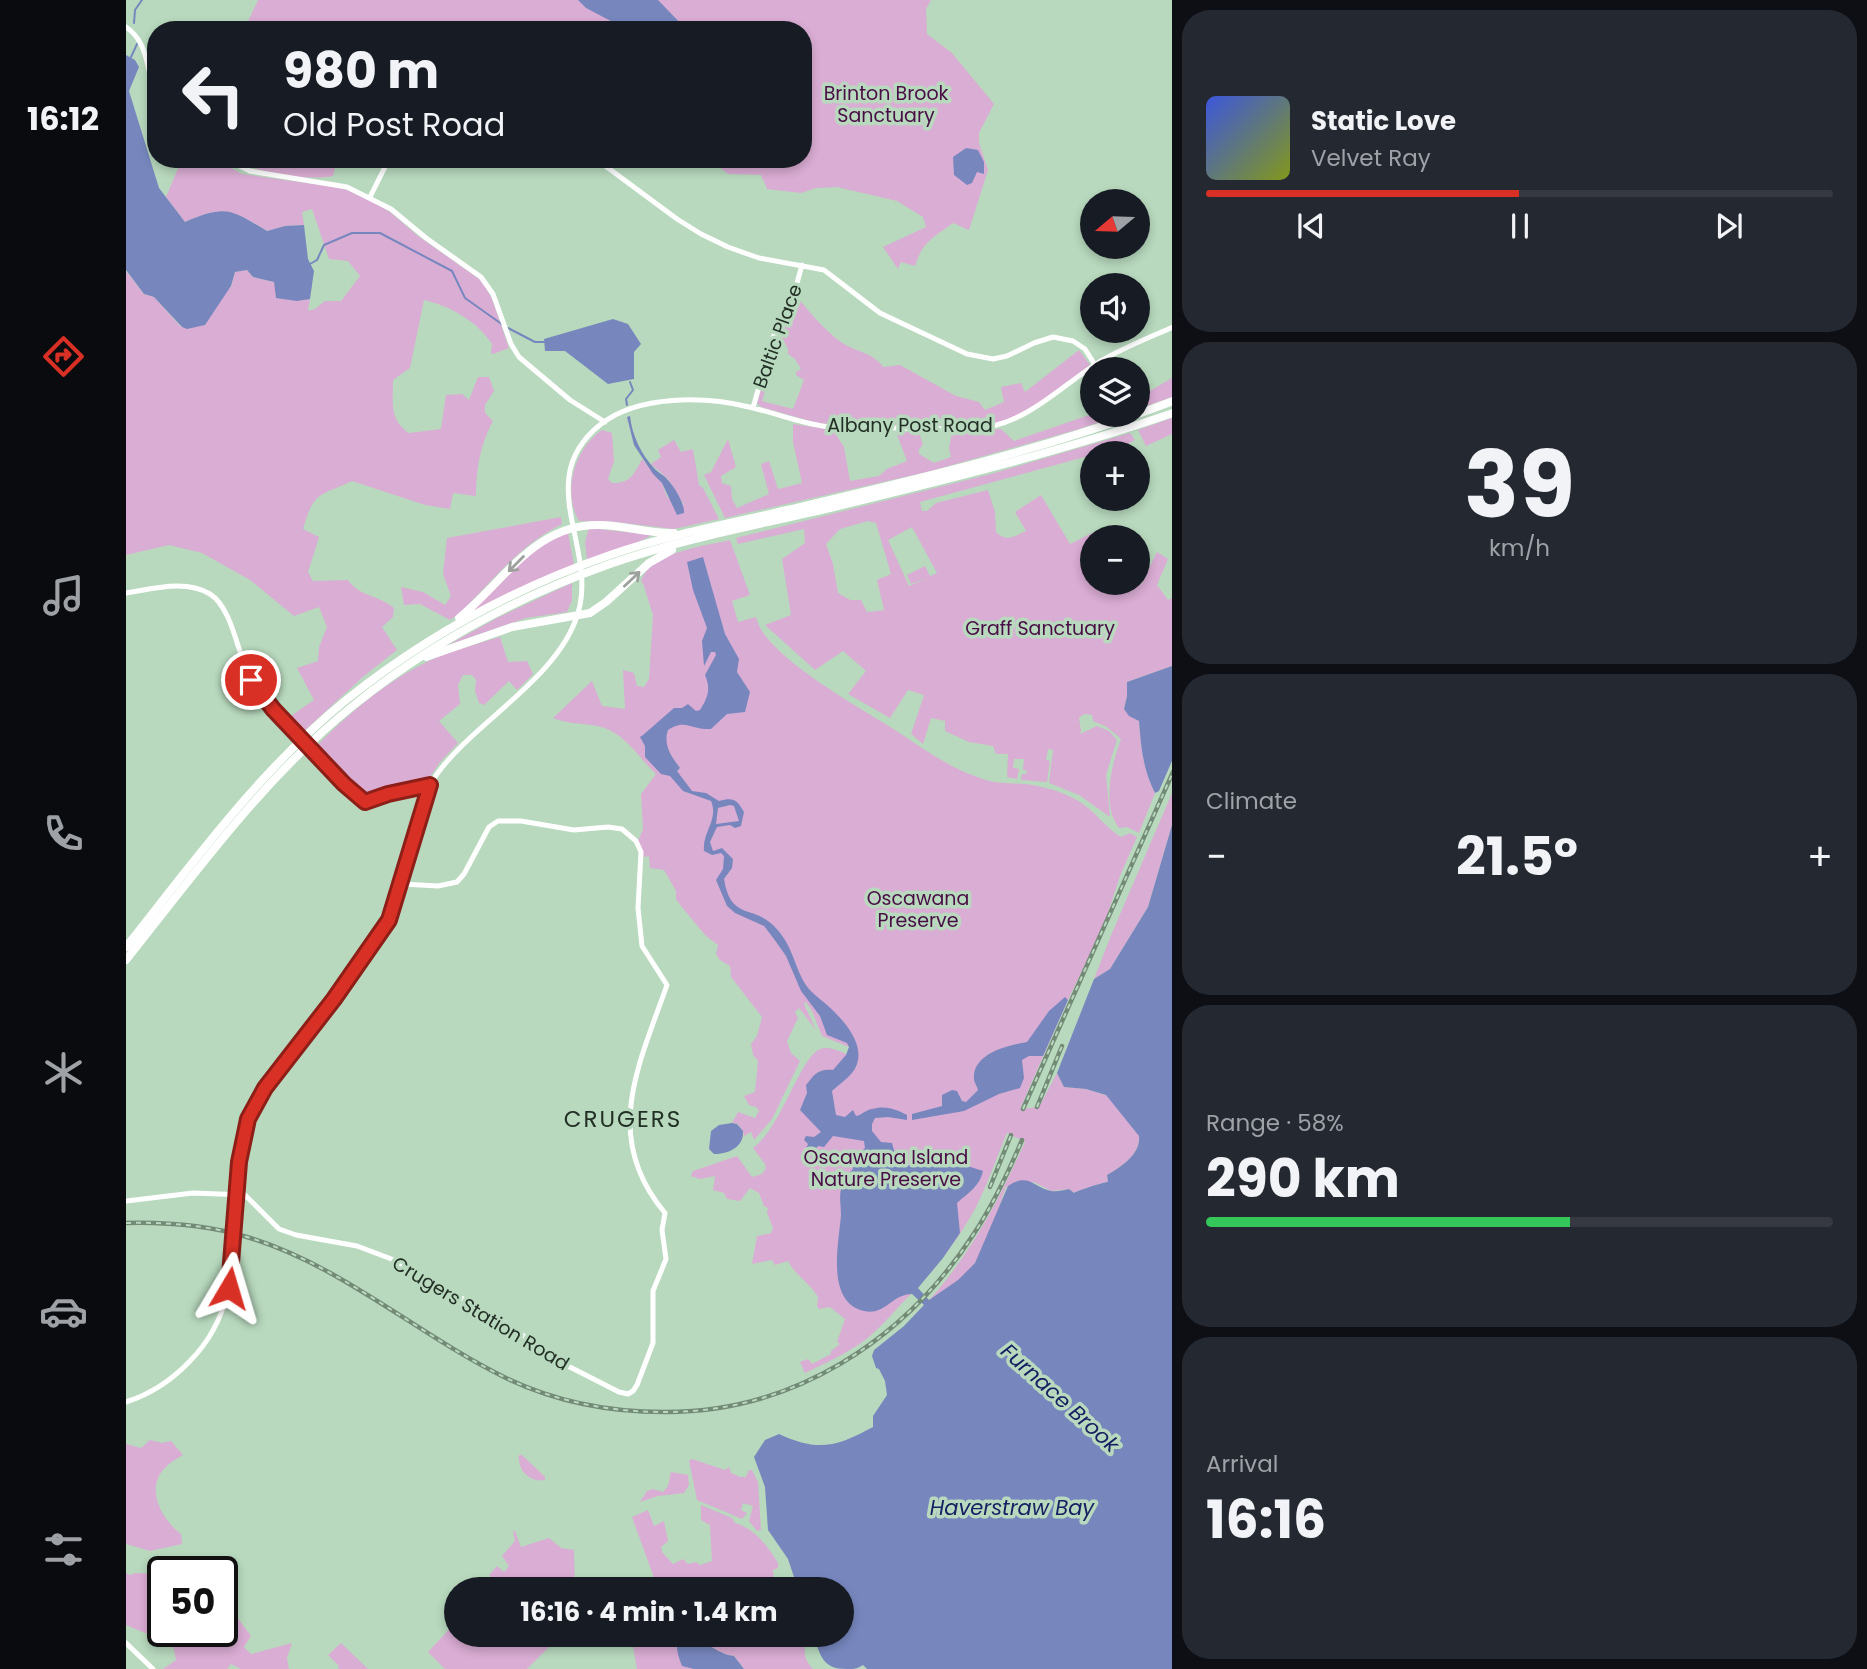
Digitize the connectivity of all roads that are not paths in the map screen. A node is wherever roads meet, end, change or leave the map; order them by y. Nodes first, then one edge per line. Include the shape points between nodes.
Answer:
1 (126, 27) edge
2 (147, 59) edge
3 (244, 168) edge
4 (384, 168) edge
5 (608, 168) edge
6 (370, 197) junction
7 (802, 265) junction
8 (1172, 327) edge
9 (1090, 357) edge
10 (1112, 357) edge
11 (1080, 376) edge
12 (1172, 401) edge
13 (753, 408) junction
14 (1150, 409) edge
15 (1172, 413) edge
16 (605, 422) junction
17 (1097, 427) edge
18 (572, 527) junction
19 (733, 527) junction
20 (721, 530) junction
21 (567, 576) junction
22 (126, 593) edge
23 (578, 615) junction
24 (414, 650) junction
25 (379, 686) junction
26 (430, 785) junction
27 (402, 884) junction
28 (126, 947) edge
29 (126, 960) edge
30 (237, 1195) junction
31 (126, 1201) edge
32 (126, 1402) edge
33 (126, 1643) edge
34 (153, 1669) edge

1 - 2 street via 137,37
3 - 6 street via 338,184
4 - 6 street
5 - 7 street via 701,234 759,258
6 - 16 street via 479,275 491,291 521,359
7 - 9 street via 824,270 880,313 967,354 993,359 1053,337 1073,341
7 - 13 street, Baltic Place via 772,340
8 - 10 street, Albany Post Road
11 - 13 street, Albany Post Road via 1021,418 985,429 830,427
12 - 14 highway
13 - 16 street, Albany Post Road via 710,401 670,402 630,409
15 - 19 highway via 1032,457
16 - 18 street, Albany Post Road via 581,446 571,467 567,494
17 - 19 highway via 1031,449
18 - 20 highway via 604,525 673,534
18 - 23 street, Albany Post Road via 583,582
18 -> 24 highway via 533,547 463,615
19 - 20 highway
20 - 21 highway
23 -> 20 highway via 601,606 661,555
21 - 24 highway via 477,613
21 - 25 highway via 466,628
22 - 26 street via 179,585 212,595 225,612 256,688 365,802
23 - 25 highway via 512,627 458,645 428,656
23 - 26 street, Albany Post Road via 555,655 454,754
24 - 28 highway via 342,704 278,763
25 - 29 highway via 309,743 269,784
26 - 27 street, Albany Post Road
27 - 30 street, Albany Post Road via 382,933 255,1105 243,1140
27 - 30 street, Crugers Station Road via 457,882 489,827 505,820 574,830 616,827 636,841 642,860 638,908 642,946 667,985 634,1080 628,1120 639,1172 664,1213 666,1259 653,1291 651,1350 633,1391 619,1392 562,1363 507,1324 394,1261 357,1246 286,1232 249,1198
30 - 31 street via 193,1193
30 - 32 street, Albany Post Road via 226,1304 220,1322 205,1346 167,1382
33 - 34 street

